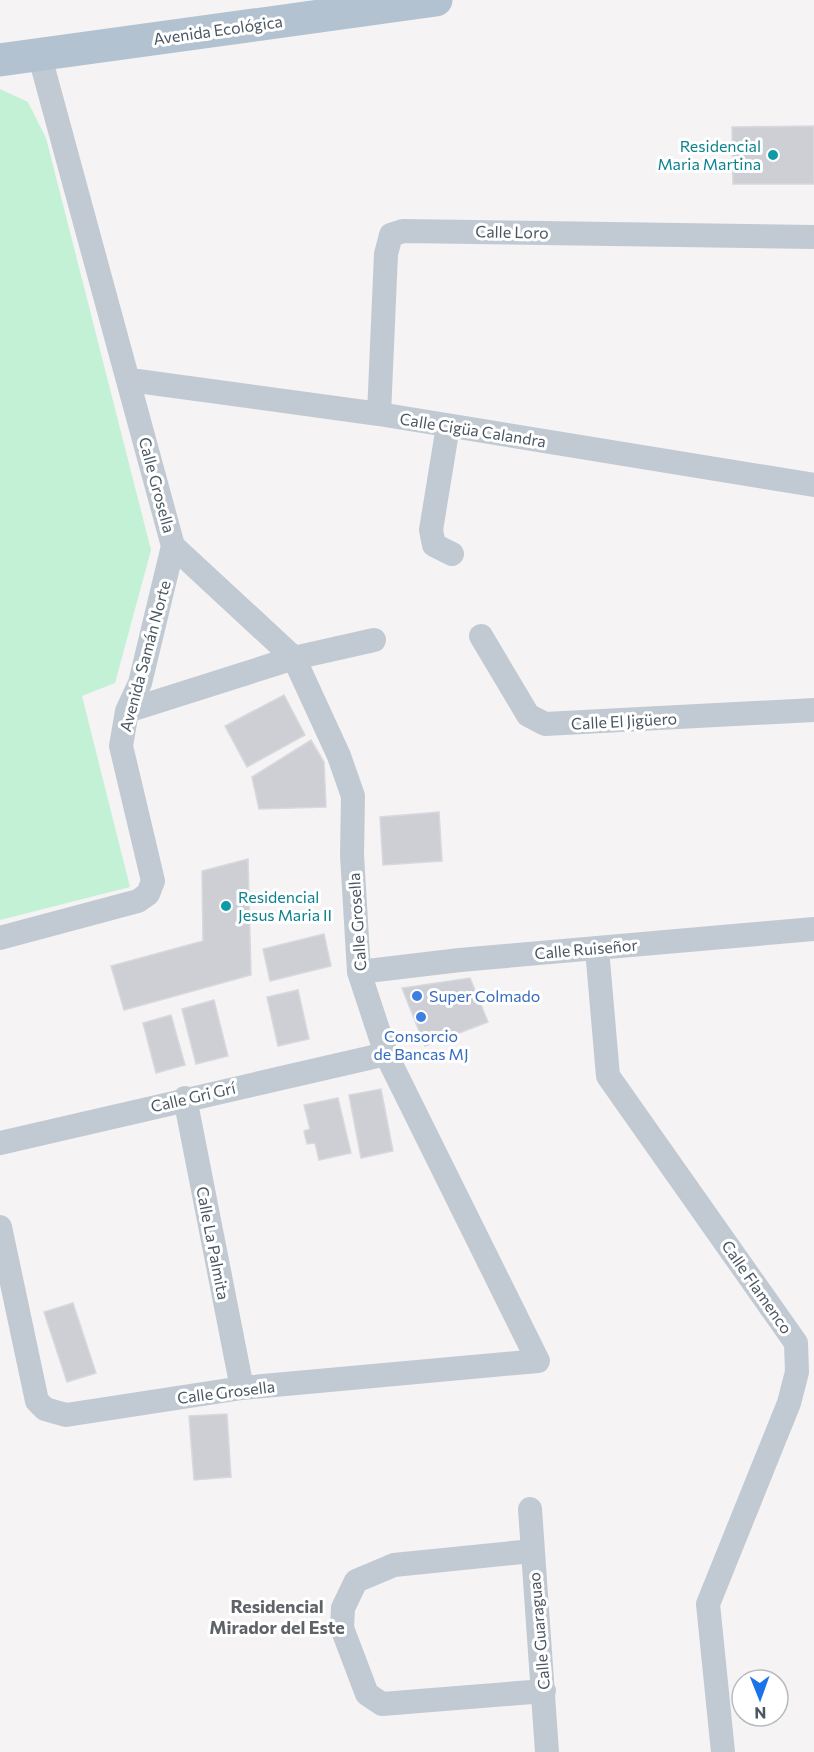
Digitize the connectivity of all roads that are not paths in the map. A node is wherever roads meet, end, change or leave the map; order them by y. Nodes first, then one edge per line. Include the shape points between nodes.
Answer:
1 (436, 0) edge
2 (40, 57) junction
3 (0, 60) edge
4 (814, 237) edge
5 (130, 380) junction
6 (380, 414) junction
7 (448, 426) junction
8 (814, 486) edge
9 (173, 546) junction
10 (452, 554) dead end
11 (481, 636) dead end
12 (374, 640) dead end
13 (294, 658) junction
14 (814, 710) edge
15 (127, 711) junction
16 (814, 929) edge
17 (0, 938) edge
18 (597, 949) junction
19 (359, 972) junction
20 (386, 1054) junction
21 (185, 1098) junction
22 (0, 1143) edge
23 (0, 1227) edge
24 (805, 1342) edge
25 (242, 1388) junction
26 (530, 1509) dead end
27 (532, 1551) junction
28 (544, 1691) junction
29 (548, 1752) edge
30 (723, 1752) edge

1 - 2 main road, Avenida Ecológica
2 - 3 main road, Avenida Ecológica
2 - 5 street, Calle Grosella
4 - 6 street, Calle Loro via 403,231 391,236 386,255
5 - 6 street, Calle Cigüa Calandra
5 - 9 street, Calle Grosella
6 - 7 street, Calle Cigüa Calandra
7 - 8 street, Calle Cigüa Calandra
7 - 10 street via 431,530 434,545
9 - 13 street, Calle Grosella
9 - 15 street, Avenida Samán Norte via 140,683
11 - 14 street, Calle El Jigüero via 528,715 545,724
12 - 13 street
13 - 15 street
13 - 19 street, Calle Grosella via 339,756 352,796
15 - 17 street, Avenida Samán Norte via 121,746 153,881 148,894 138,901
16 - 18 street, Calle Ruiseñor
18 - 19 street, Calle Ruiseñor
18 - 24 street, Calle Flamenco via 608,1076
19 - 20 street, Calle Grosella
20 - 21 street, Calle Gri Grí
20 - 25 street, Calle Grosella via 538,1361
21 - 22 street, Calle Gri Grí
21 - 25 street, Calle La Palmita
23 - 25 street, Calle Grosella via 37,1401 45,1409 66,1415
24 - 30 street, Calle Flamenco via 789,1403 708,1604
26 - 27 street, Calle Guaraguao
27 - 28 street, Calle Guaraguao
27 - 28 street via 394,1565 356,1581 343,1608 342,1628 367,1694 382,1704
28 - 29 street, Calle Guaraguao

